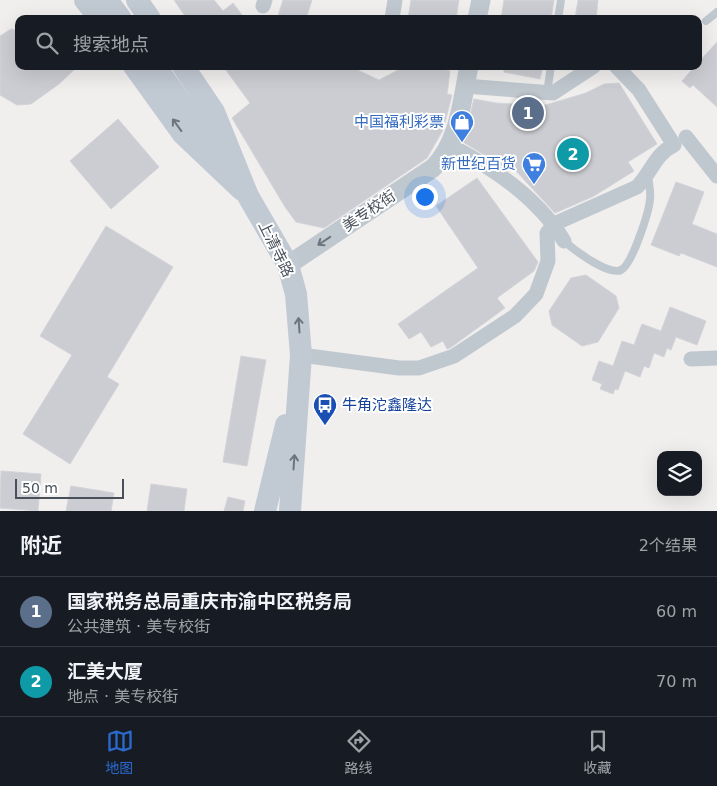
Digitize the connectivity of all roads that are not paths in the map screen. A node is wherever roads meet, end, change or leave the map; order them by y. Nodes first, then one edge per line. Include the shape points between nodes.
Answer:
1 (85, 0) edge
2 (107, 0) edge
3 (137, 0) edge
4 (395, 0) edge
5 (481, 0) edge
6 (561, 0) edge
7 (717, 12) edge
8 (97, 15) edge
9 (118, 15) edge
10 (147, 15) edge
11 (393, 15) edge
12 (478, 15) edge
13 (559, 15) edge
14 (706, 21) dead end
15 (137, 70) edge
16 (158, 70) edge
17 (186, 70) edge
18 (467, 70) edge
19 (550, 70) edge
20 (588, 70) edge
21 (620, 70) edge
22 (465, 86) junction
23 (547, 93) junction
24 (686, 137) dead end
25 (449, 146) junction
26 (648, 176) junction
27 (717, 176) edge
28 (248, 196) junction
29 (554, 224) junction
30 (564, 241) joint
31 (288, 265) junction
32 (717, 358) edge
33 (690, 360) dead end
34 (300, 364) junction
35 (266, 507) edge
36 (290, 511) edge

1 - 8 main road
2 - 9 main road
3 - 10 main road
4 - 11 street
5 - 12 street
6 - 13 lane
7 - 14 lane
28 -> 15 main road via 183,134
16 - 28 main road
17 - 28 main road, 上清寺路 via 214,112
18 - 22 street, 美专校街
19 - 23 lane
20 - 23 street via 553,93
21 - 26 street via 639,90 674,145 655,161
22 - 23 street
22 - 25 street, 美专校街
24 - 27 street
25 - 29 street via 499,174
25 -> 31 street, 美专校街 via 433,168
26 - 29 street via 637,188
26 - 30 lane via 650,204 628,263 621,270 613,271 576,253
28 - 31 main road, 上清寺路
29 - 30 street
29 - 34 street via 547,233 548,261 536,294 515,316 454,356 436,364 409,368
34 -> 31 main road, 上清寺路 via 296,294
32 - 33 street
34 - 35 main road
36 -> 34 main road, 上清寺路

